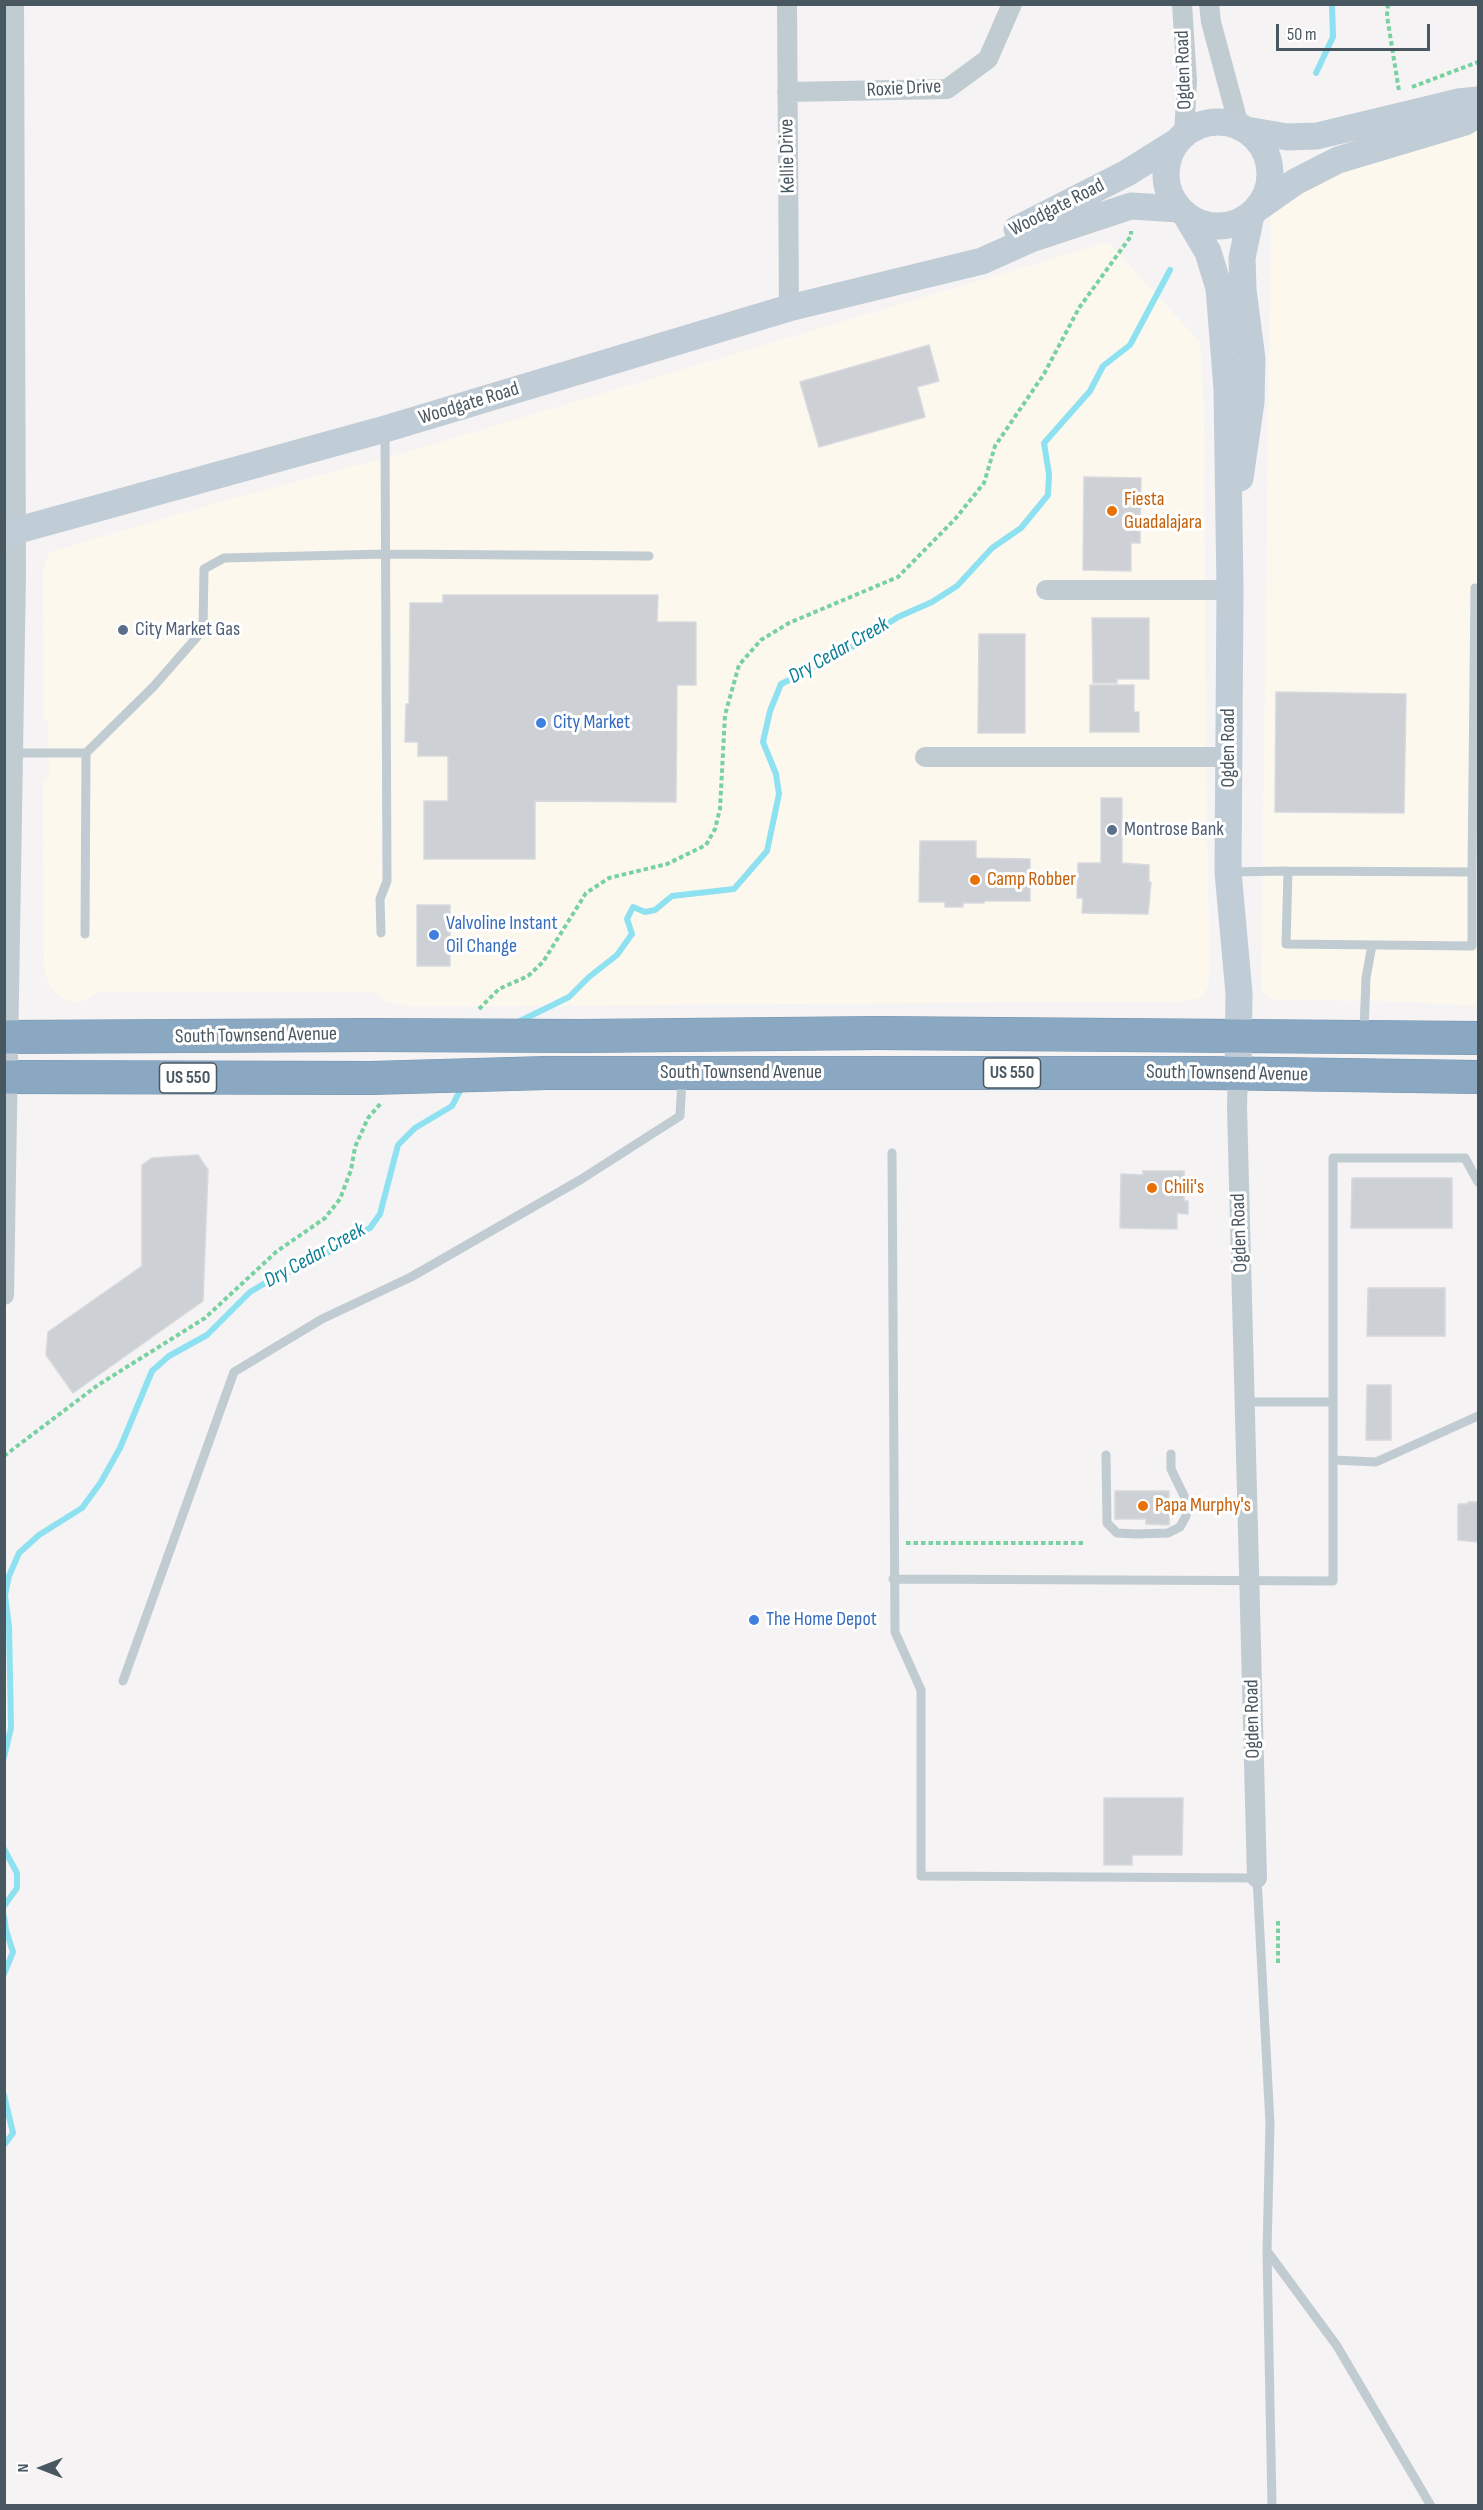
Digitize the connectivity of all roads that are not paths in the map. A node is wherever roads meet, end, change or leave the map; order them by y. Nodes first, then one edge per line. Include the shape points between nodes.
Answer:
1 (14, 4) edge
2 (787, 4) edge
3 (1012, 4) edge
4 (1182, 4) edge
5 (1209, 4) edge
6 (787, 92) junction
7 (1479, 100) edge
8 (1479, 114) edge
9 (1242, 128) junction
10 (1181, 138) junction
11 (1182, 212) junction
12 (1254, 212) junction
13 (934, 272) junction
14 (789, 309) junction
15 (385, 429) junction
16 (10, 533) edge
17 (385, 554) junction
18 (649, 556) dead end
19 (1475, 588) dead end
20 (1046, 590) dead end
21 (1230, 590) junction
22 (9, 752) edge
23 (86, 753) junction
24 (926, 757) dead end
25 (1229, 757) junction
26 (1288, 871) junction
27 (1228, 872) junction
28 (1472, 872) junction
29 (381, 933) dead end
30 (85, 934) dead end
31 (1372, 945) junction
32 (1238, 1035) junction
33 (1364, 1036) junction
34 (6, 1037) edge
35 (1479, 1038) edge
36 (1238, 1073) junction
37 (682, 1074) junction
38 (6, 1077) edge
39 (1479, 1077) edge
40 (892, 1153) dead end
41 (5, 1168) edge
42 (1479, 1182) edge
43 (5, 1262) edge
44 (4, 1294) edge
45 (1244, 1402) junction
46 (1333, 1402) junction
47 (1479, 1416) edge
48 (1106, 1455) dead end
49 (1171, 1455) dead end
50 (1333, 1460) junction
51 (893, 1579) junction
52 (1249, 1581) junction
53 (123, 1681) dead end
54 (1257, 1878) junction
55 (1267, 2251) junction
56 (1272, 2505) edge
57 (1431, 2505) edge

1 - 16 street
2 - 6 street, Kellie Drive
3 - 6 street, Roxie Drive via 988,59 947,89
4 - 10 street, Ogden Road via 1187,81
5 - 9 street, Ogden Road via 1213,34
6 - 14 street, Kellie Drive
7 - 9 street via 1317,136 1287,137
8 - 12 street via 1465,122 1338,160 1295,182
9 - 10 street via 1210,123
9 - 12 street via 1259,142 1268,158 1267,193
10 - 11 street via 1168,160 1167,182 1171,197
10 - 13 street, Woodgate Road via 1127,173
11 - 12 street via 1211,226 1239,222
11 - 13 street, Woodgate Road via 1131,206 1031,239 982,261
11 - 21 street, Ogden Road via 1209,252 1220,288 1227,389
12 - 21 street, Ogden Road via 1242,258 1252,359 1251,402
13 - 14 street, Woodgate Road
14 - 15 street, Woodgate Road
15 - 16 street, Woodgate Road
15 - 17 lane
16 - 22 street
17 - 18 lane
17 - 23 lane via 224,558 204,568 203,630 154,686
17 - 29 lane via 387,880 380,899
19 - 28 lane
20 - 21 street
21 - 25 street, Ogden Road
22 - 23 lane
22 - 34 street
23 - 30 lane
24 - 25 street
25 - 27 street, Ogden Road
26 - 27 lane
26 - 28 lane
26 - 31 lane via 1286,944
27 - 32 street, Ogden Road via 1239,993
28 - 31 lane via 1472,946
31 - 33 lane via 1366,978
32 - 33 highway, South Townsend Avenue / US 550
32 - 34 highway, South Townsend Avenue / US 550, bridge via 879,1032
32 - 36 street, Ogden Road
33 - 35 highway, South Townsend Avenue / US 550
34 - 38 street
36 - 37 highway, South Townsend Avenue / US 550
36 - 39 highway, South Townsend Avenue / US 550
36 - 45 street, Ogden Road
37 - 38 highway, South Townsend Avenue / US 550, bridge via 546,1074 377,1090
37 - 53 lane via 680,1116 570,1186 411,1277 322,1319 234,1372
38 - 41 street
40 - 51 lane
41 - 43 street
42 - 46 lane via 1465,1158 1333,1158
43 - 44 street
45 - 46 lane
45 - 52 street, Ogden Road
46 - 50 lane
47 - 50 lane via 1376,1462
48 - 49 lane via 1107,1523 1117,1533 1137,1534 1168,1533 1180,1527 1186,1516 1186,1502 1172,1469
50 - 52 lane via 1333,1581
51 - 52 lane
51 - 54 lane via 895,1632 921,1690 921,1876
52 - 54 street, Ogden Road
54 - 55 lane via 1270,2124
55 - 56 lane
55 - 57 lane via 1337,2346

